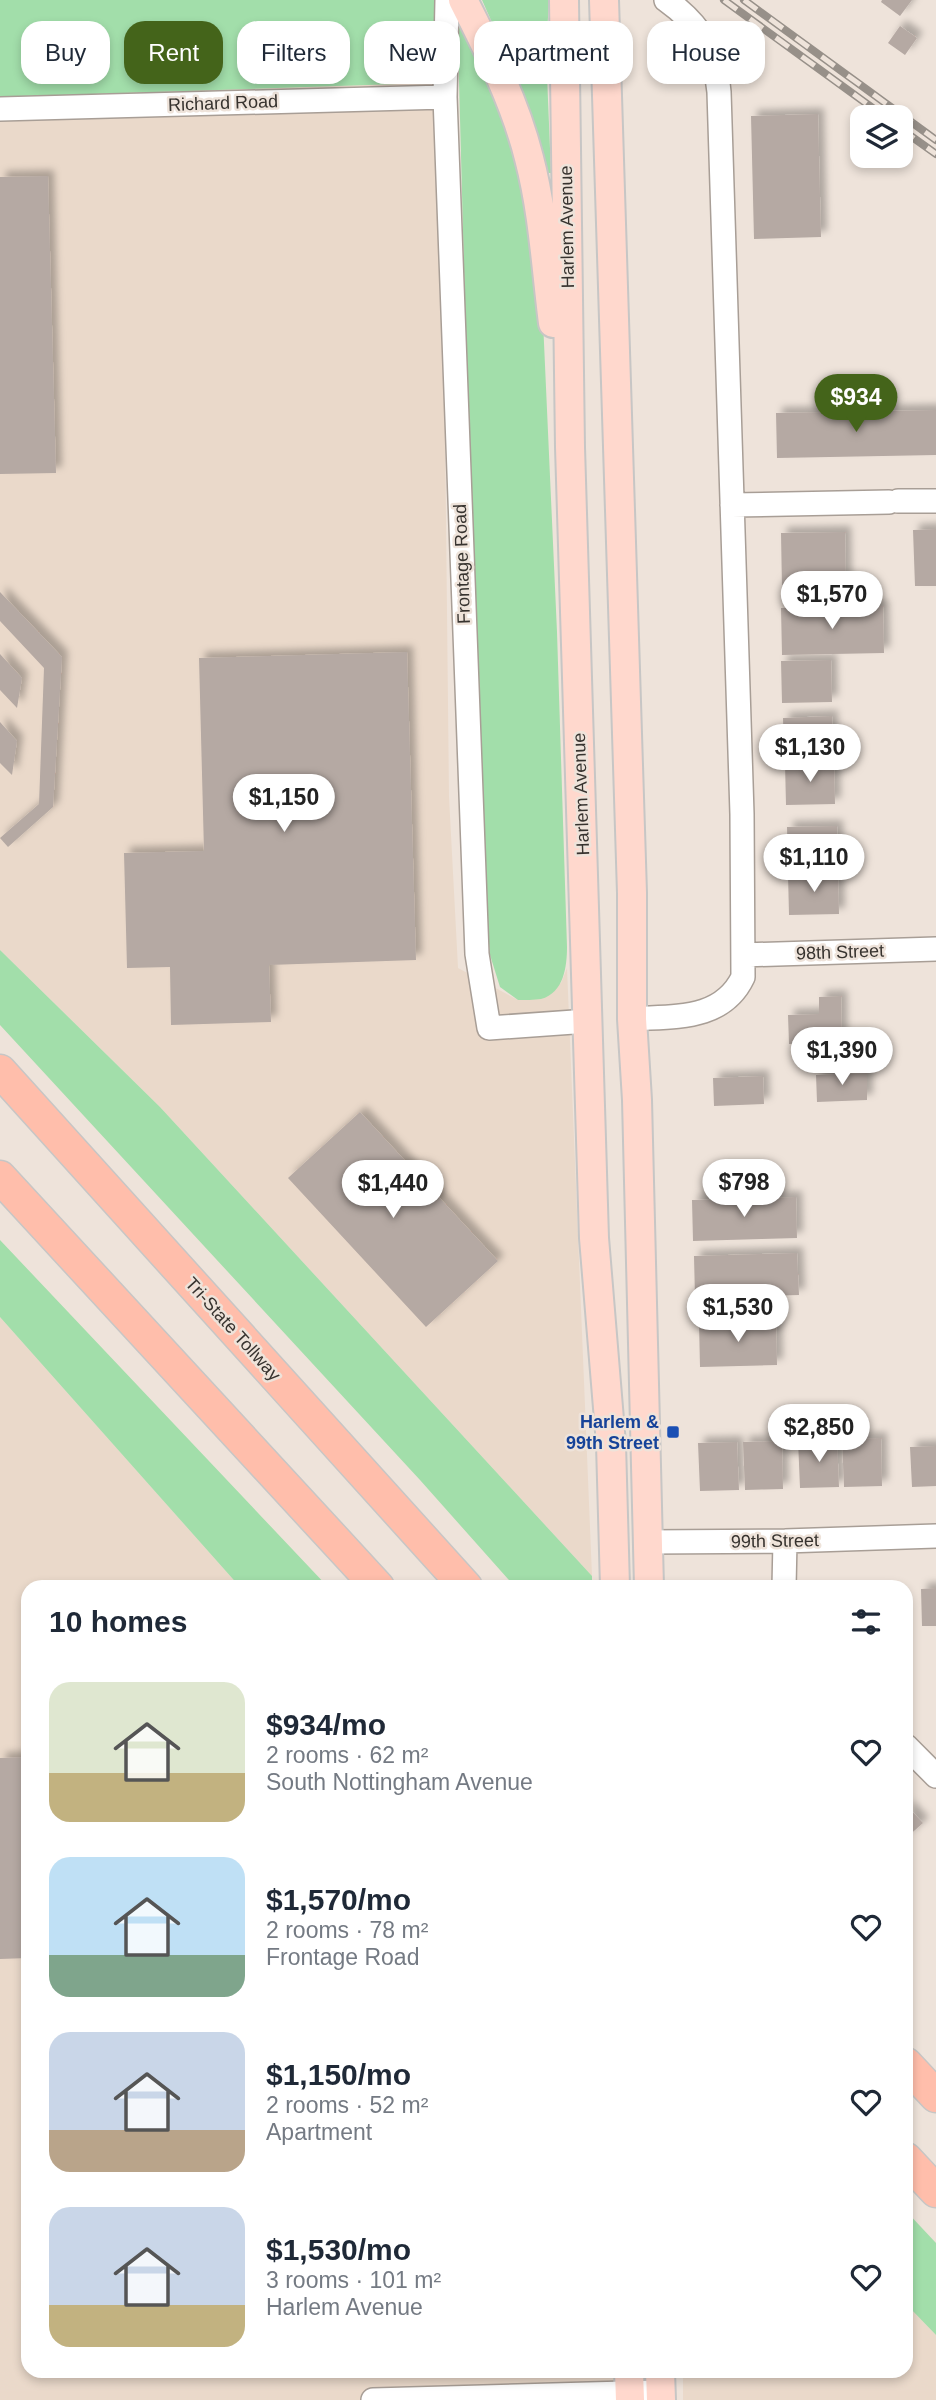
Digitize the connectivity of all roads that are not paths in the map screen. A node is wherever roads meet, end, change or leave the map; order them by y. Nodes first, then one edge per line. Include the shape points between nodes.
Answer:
1 (447, 0) edge
2 (463, 0) edge
3 (604, 0) edge
4 (666, 0) edge
5 (565, 4) edge
6 (445, 97) junction
7 (0, 109) edge
8 (569, 447) junction
9 (936, 501) edge
10 (732, 505) junction
11 (936, 949) edge
12 (743, 955) junction
13 (632, 1019) junction
14 (588, 1021) junction
15 (0, 1072) edge
16 (0, 1177) edge
17 (0, 1185) edge
18 (33, 1213) junction
19 (936, 1536) edge
20 (785, 1541) junction
21 (648, 1542) junction
22 (614, 1543) junction
23 (372, 1580) edge
24 (460, 1580) edge
25 (615, 1580) edge
26 (649, 1580) edge
27 (784, 1580) edge
28 (913, 1753) edge
29 (936, 1776) edge
30 (913, 2071) edge
31 (936, 2096) edge
32 (913, 2166) edge
33 (936, 2191) edge
34 (630, 2388) edge
35 (660, 2388) edge
36 (373, 2400) edge

1 - 6 street, Frontage Road
2 - 8 main road via 496,65 529,159
3 - 13 main road
4 - 10 street via 689,19 717,66
5 - 8 main road, Harlem Avenue
6 - 7 street, Richard Road
6 - 14 street, Frontage Road via 477,954 489,1028
8 - 14 main road, Harlem Avenue
9 - 10 street
10 - 12 street
11 - 12 street, 98th Street
12 - 13 street via 743,977 723,1002 692,1015
13 - 21 main road via 638,1100
14 - 22 main road, Harlem Avenue via 594,1238
15 - 24 highway, Tri-State Tollway
16 - 18 highway
17 - 18 highway
18 - 23 highway
19 - 20 street, 99th Street
20 - 21 street, 99th Street
20 - 27 street
21 - 22 main road, 99th Street
21 - 26 main road
22 - 25 main road, Harlem Avenue
28 - 29 street
30 - 31 highway
32 - 33 highway
34 - 35 street
34 - 36 street

